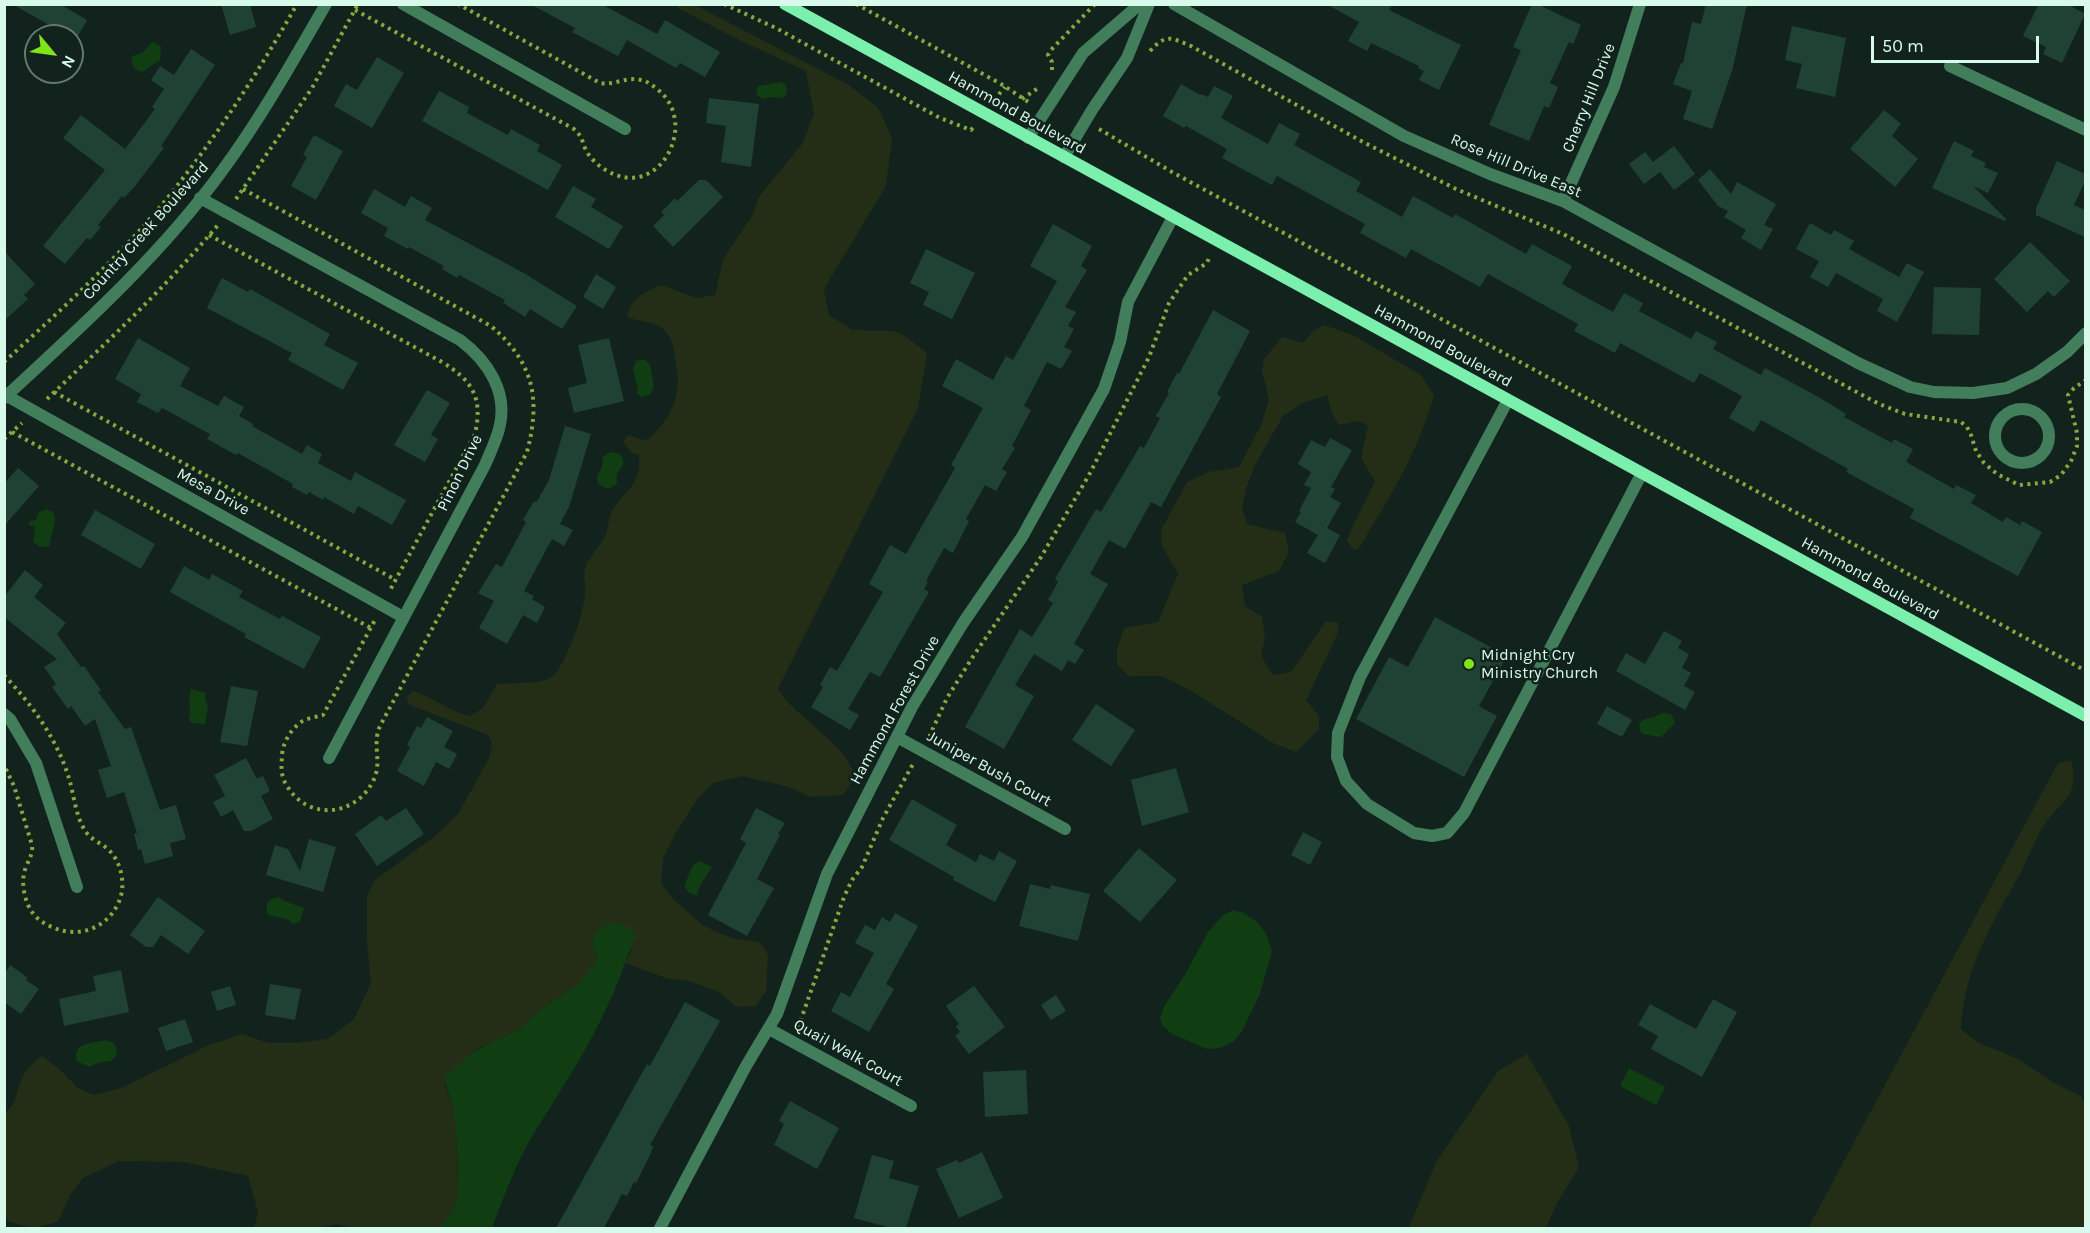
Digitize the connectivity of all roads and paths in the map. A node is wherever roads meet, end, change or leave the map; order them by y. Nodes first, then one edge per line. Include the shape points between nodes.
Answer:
1 (297, 4) edge
2 (326, 4) edge
3 (403, 4) edge
4 (724, 4) edge
5 (785, 4) edge
6 (856, 4) edge
7 (1095, 4) edge
8 (1140, 4) edge
9 (1149, 4) edge
10 (1174, 4) edge
11 (1640, 4) edge
12 (1145, 57) dead end
13 (1950, 66) dead end
14 (1048, 76) dead end
15 (1043, 82) dead end
16 (888, 91) dead end
17 (1022, 99) junction
18 (1046, 109) junction
19 (1099, 122) dead end
20 (625, 129) dead end
21 (2085, 130) edge
22 (1028, 138) junction
23 (1064, 158) junction
24 (243, 189) dead end
25 (200, 198) junction
26 (1563, 201) junction
27 (1173, 217) junction
28 (208, 235) dead end
29 (1214, 240) junction
30 (2085, 333) edge
31 (4, 362) edge
32 (2085, 380) edge
33 (2007, 388) junction
34 (54, 392) dead end
35 (6, 397) edge
36 (1508, 400) junction
37 (2014, 410) junction
38 (12, 432) dead end
39 (1642, 473) junction
40 (396, 580) junction
41 (383, 605) junction
42 (403, 617) junction
43 (371, 628) junction
44 (2085, 671) edge
45 (4, 714) edge
46 (2085, 716) edge
47 (897, 737) junction
48 (921, 751) junction
49 (329, 758) dead end
50 (1065, 829) dead end
51 (77, 887) dead end
52 (769, 1029) junction
53 (792, 1041) junction
54 (911, 1106) dead end
55 (660, 1228) edge

1 - 31 path via 228,117 164,202 93,279
2 - 25 street, Country Creek Boulevard via 266,105
3 - 20 street
4 - 16 path
5 - 22 street, Hammond Boulevard
6 - 17 path
7 - 14 path via 1048,55 1053,68
8 - 18 street via 1083,53
9 - 23 street via 1127,58
10 - 26 street, Rose Hill Drive East via 1404,136
11 - 26 street, Cherry Hill Drive via 1614,87
12 - 32 path via 1162,39 1171,38 1191,46 1362,142 1456,189 1563,234 1879,404 1905,414 1961,422 1984,463 2019,485 2050,482 2071,461 2078,446 2068,396
13 - 21 street
15 - 17 path
17 - 18 path
18 - 22 street
19 - 44 path via 1096,128 1172,172
22 - 23 street, Hammond Boulevard
23 - 27 street, Hammond Boulevard
24 - 43 path via 491,326 516,351 529,380 533,428 527,453 380,726 376,735 379,769 373,782 366,794 346,808 315,809 285,783 282,750 286,738 300,723 323,715
25 - 35 street, Country Creek Boulevard via 127,282
25 - 42 street, Pinon Drive via 460,340 477,353 494,376 502,406 500,429 485,465
26 - 33 street, Rose Hill Drive East via 1858,363 1910,387 1973,393
27 - 29 street, Hammond Boulevard
27 - 47 street, Hammond Forest Drive via 1128,302 1104,389 1022,537 963,623
28 - 40 path via 442,362 457,371 472,388 477,402 475,434
29 - 36 street, Hammond Boulevard
29 - 48 path via 1207,263 1188,275 1169,303 1149,357 1067,514 972,657
30 - 33 street, Rose Hill Drive East via 2067,352 2036,374
33 - 37 street
34 - 40 path
35 - 41 street, Mesa Drive
36 - 39 street, Hammond Boulevard
36 - 39 street via 1360,677 1338,733 1337,757 1346,780 1366,804 1414,834 1447,833 1464,813
37 - 37 street via 1996,427 1995,444 2013,463 2030,463 2045,452 2049,443 2047,424 2033,411
38 - 43 path
39 - 46 street, Hammond Boulevard
40 - 41 path
41 - 42 street, Mesa Drive
41 - 43 path
42 - 49 street, Pinon Drive
45 - 51 street via 36,763
47 - 48 street, Juniper Bush Court
47 - 52 street, Hammond Forest Drive via 827,874
48 - 50 street, Juniper Bush Court
48 - 53 path via 844,897
52 - 53 street, Quail Walk Court
52 - 55 street, Hammond Forest Drive
53 - 54 street, Quail Walk Court

